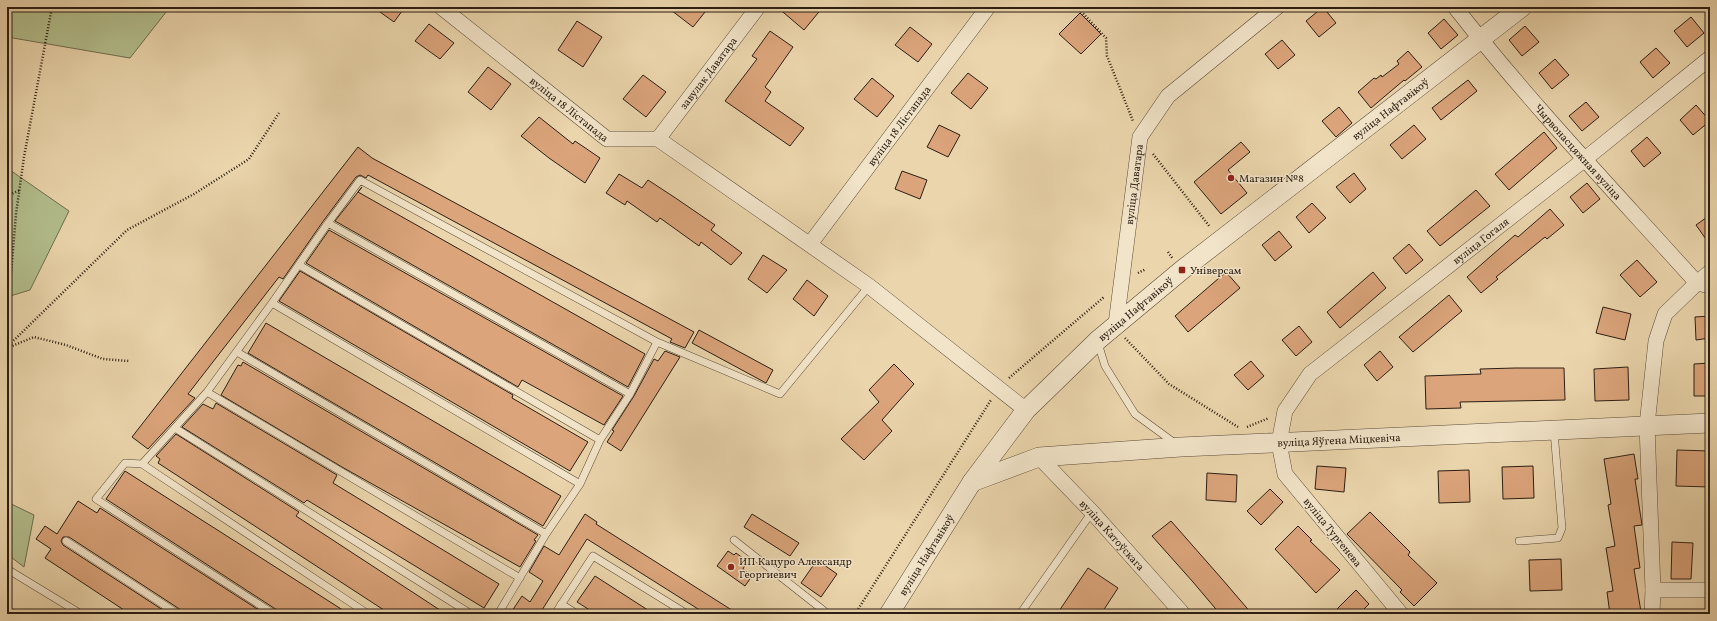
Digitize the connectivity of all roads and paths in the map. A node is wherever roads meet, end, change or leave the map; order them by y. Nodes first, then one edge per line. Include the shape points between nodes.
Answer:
1 (52, 7) edge
2 (441, 7) edge
3 (988, 7) edge
4 (1277, 7) edge
5 (1455, 7) edge
6 (1522, 7) edge
7 (752, 9) edge
8 (1480, 40) junction
9 (1710, 58) edge
10 (279, 113) dead end
11 (658, 140) junction
12 (1585, 159) junction
13 (20, 190) junction
14 (7, 196) edge
15 (328, 223) junction
16 (810, 244) junction
17 (299, 264) junction
18 (1710, 272) edge
19 (1703, 284) edge
20 (869, 286) junction
21 (272, 303) junction
22 (7, 322) edge
23 (1116, 324) junction
24 (1098, 340) junction
25 (657, 342) junction
26 (7, 348) edge
27 (237, 352) junction
28 (129, 361) dead end
29 (998, 388) junction
30 (207, 392) junction
31 (630, 394) junction
32 (1026, 410) junction
33 (1286, 411) junction
34 (1710, 423) edge
35 (1647, 425) junction
36 (175, 428) junction
37 (1554, 429) junction
38 (600, 440) junction
39 (1279, 443) junction
40 (1181, 447) junction
41 (1039, 457) junction
42 (142, 464) junction
43 (972, 482) junction
44 (580, 484) junction
45 (1092, 512) junction
46 (546, 534) junction
47 (734, 540) dead end
48 (66, 541) dead end
49 (1519, 541) dead end
50 (7, 569) edge
51 (520, 578) junction
52 (1653, 590) junction
53 (1710, 590) edge
54 (561, 604) junction
55 (81, 614) edge
56 (178, 614) edge
57 (274, 614) edge
58 (368, 614) edge
59 (471, 614) edge
60 (498, 614) edge
61 (555, 614) edge
62 (577, 614) edge
63 (686, 614) edge
64 (828, 614) edge
65 (855, 614) edge
66 (889, 614) edge
67 (1020, 614) edge
68 (1183, 614) edge
69 (1401, 614) edge
70 (1652, 614) edge

1 - 13 path
2 - 11 street, вуліца 18 Лістапада via 606,139
3 - 16 street, вуліца 18 Лістапада
4 - 23 street, вуліца Даватара via 1168,96 1140,137
5 - 8 street, Чырвонасцяжная вуліца
6 - 8 street, вуліца Нафтавікоў
7 - 11 street, завулак Даватара
8 - 12 street, Чырвонасцяжная вуліца
8 - 23 street, вуліца Нафтавікоў
9 - 12 street, вуліца Гогаля
10 - 26 path via 248,159 194,194 127,230
11 - 16 street
12 - 19 street, Чырвонасцяжная вуліца
12 - 33 street, вуліца Гогаля via 1310,374
13 - 14 path
13 - 22 path
15 - 17 lane
15 - 25 lane via 360,180
15 - 31 lane
16 - 20 street
17 - 21 lane
17 - 38 lane
18 - 19 street
19 - 35 street via 1665,314 1656,342
20 - 25 lane via 780,394
20 - 29 street
21 - 27 lane
21 - 44 lane
23 - 24 street, вуліца Нафтавікоў
23 - 29 path via 1101,300
23 - 33 path via 1127,341 1169,384 1241,430
24 - 32 street, вуліца Нафтавікоў
24 - 40 lane via 1105,366 1135,414
25 - 31 lane
26 - 28 path via 34,337 66,345 103,359
27 - 30 lane
27 - 46 lane
29 - 32 street
29 - 65 path
30 - 36 lane
30 - 51 lane
31 - 38 lane
32 - 43 street, вуліца Нафтавікоў
33 - 39 street, вуліца Гогаля
34 - 35 street, вуліца Яўгена Міцкевіча
35 - 37 street, вуліца Яўгена Міцкевіча
35 - 52 street
36 - 42 lane
36 - 59 lane
37 - 39 street, вуліца Яўгена Міцкевіча
37 - 49 lane via 1562,528 1558,538
38 - 44 lane
39 - 40 street, вуліца Яўгена Міцкевіча
39 - 69 street, вуліца Тургенева via 1286,474
40 - 41 street, вуліца Яўгена Міцкевіча
41 - 43 street, вуліца Яўгена Міцкевіча
41 - 45 street, вуліца Катоўскага
42 - 57 lane via 125,463 96,499
42 - 58 lane
43 - 66 street, вуліца Нафтавікоў
44 - 46 lane
45 - 67 lane
45 - 68 street, вуліца Катоўскага
46 - 51 lane
47 - 64 lane
48 - 56 lane
50 - 55 lane
51 - 60 lane
52 - 53 street
52 - 70 street
54 - 61 lane
54 - 62 lane
54 - 63 lane via 593,556

